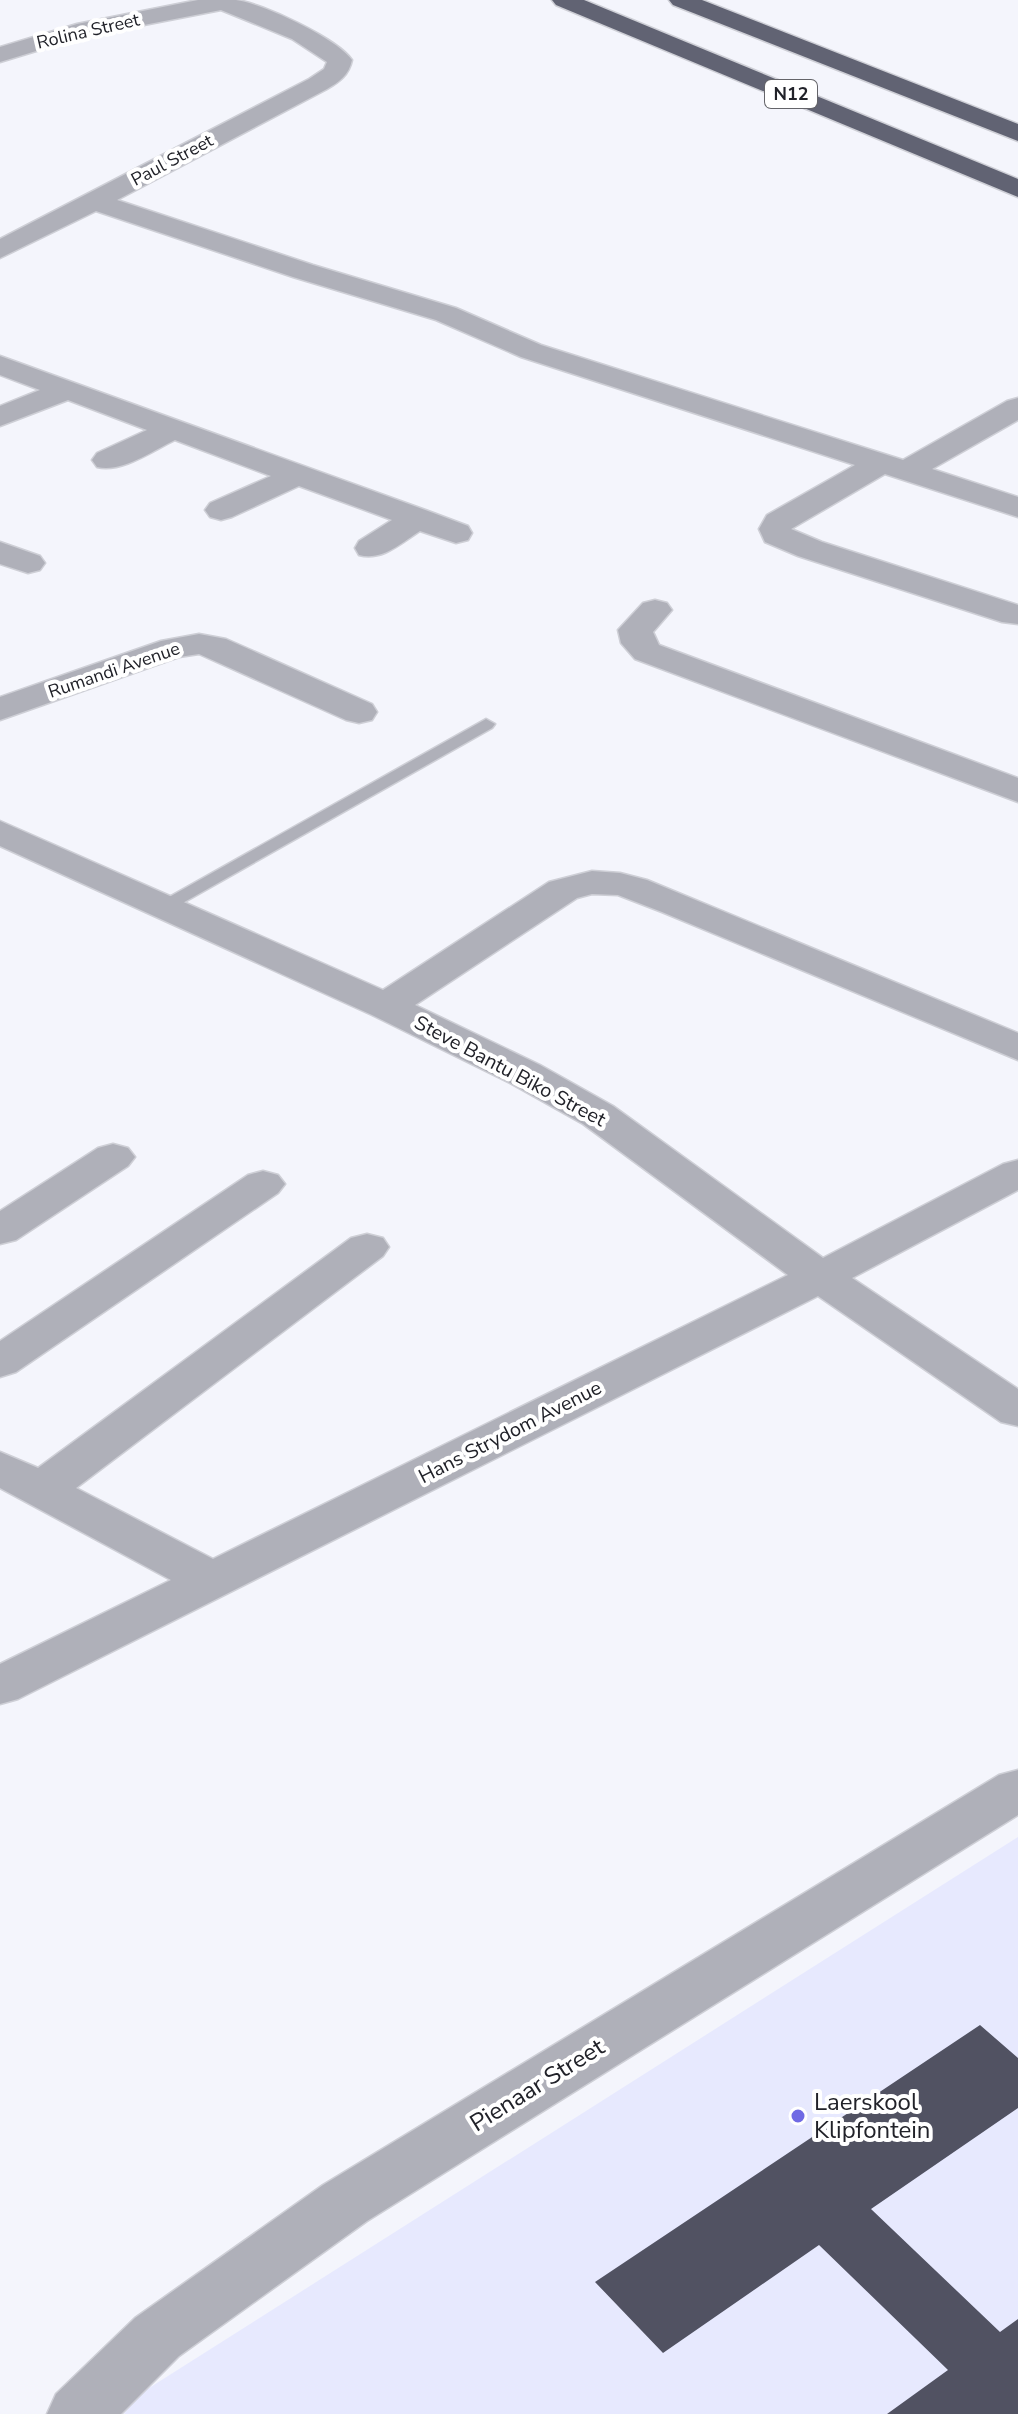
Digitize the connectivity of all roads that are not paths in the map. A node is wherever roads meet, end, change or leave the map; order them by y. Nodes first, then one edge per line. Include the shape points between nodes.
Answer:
1 (564, 0) edge
2 (681, 0) edge
3 (221, 1) edge
4 (0, 55) edge
5 (1018, 133) edge
6 (1018, 189) edge
7 (94, 201) junction
8 (0, 250) edge
9 (0, 365) edge
10 (67, 390) junction
11 (1018, 407) edge
12 (0, 417) edge
13 (174, 429) junction
14 (240, 453) junction
15 (108, 460) dead end
16 (894, 467) junction
17 (207, 468) dead end
18 (298, 475) junction
19 (1018, 507) edge
20 (221, 510) dead end
21 (417, 518) junction
22 (456, 533) dead end
23 (371, 548) dead end
24 (655, 610) dead end
25 (1014, 615) dead end
26 (0, 709) edge
27 (359, 712) dead end
28 (486, 724) dead end
29 (1018, 791) edge
30 (0, 832) edge
31 (165, 905) junction
32 (386, 1006) junction
33 (1018, 1048) edge
34 (113, 1157) dead end
35 (1018, 1173) edge
36 (263, 1184) dead end
37 (0, 1231) edge
38 (367, 1247) dead end
39 (820, 1277) junction
40 (0, 1362) edge
41 (1018, 1411) edge
42 (20, 1479) edge
43 (214, 1581) junction
44 (0, 1686) edge
45 (1018, 1789) edge
46 (79, 2414) edge

1 - 6 highway, N12
2 - 5 highway, N12
3 - 4 street, Rolina Street via 77,31
3 - 7 street, Paul Street via 317,42 335,54 340,65 318,84
7 - 8 street, Paul Street
7 - 16 street via 446,314 531,351
9 - 10 street
10 - 12 street
10 - 13 street
11 - 16 street
13 - 14 street
13 - 15 street
14 - 17 street
14 - 18 street
16 - 19 street
16 - 25 street via 778,522 777,535
18 - 20 street
18 - 21 street
21 - 22 street
21 - 23 street
24 - 29 street via 635,630 647,652
26 - 27 street, Rumandi Avenue via 173,648 199,644 226,651
28 - 31 lane
30 - 31 street, Steve Bantu Biko Street
31 - 32 street, Steve Bantu Biko Street
32 - 33 street via 563,890 599,881 676,904
32 - 39 street, Steve Bantu Biko Street via 598,1115
34 - 37 street
35 - 39 street, Hans Strydom Avenue
36 - 40 street
38 - 42 street
39 - 41 street, Steve Bantu Biko Street
39 - 43 street, Hans Strydom Avenue
42 - 43 street
43 - 44 street, Hans Strydom Avenue
45 - 46 street, Pienaar Street via 345,2203 157,2337

